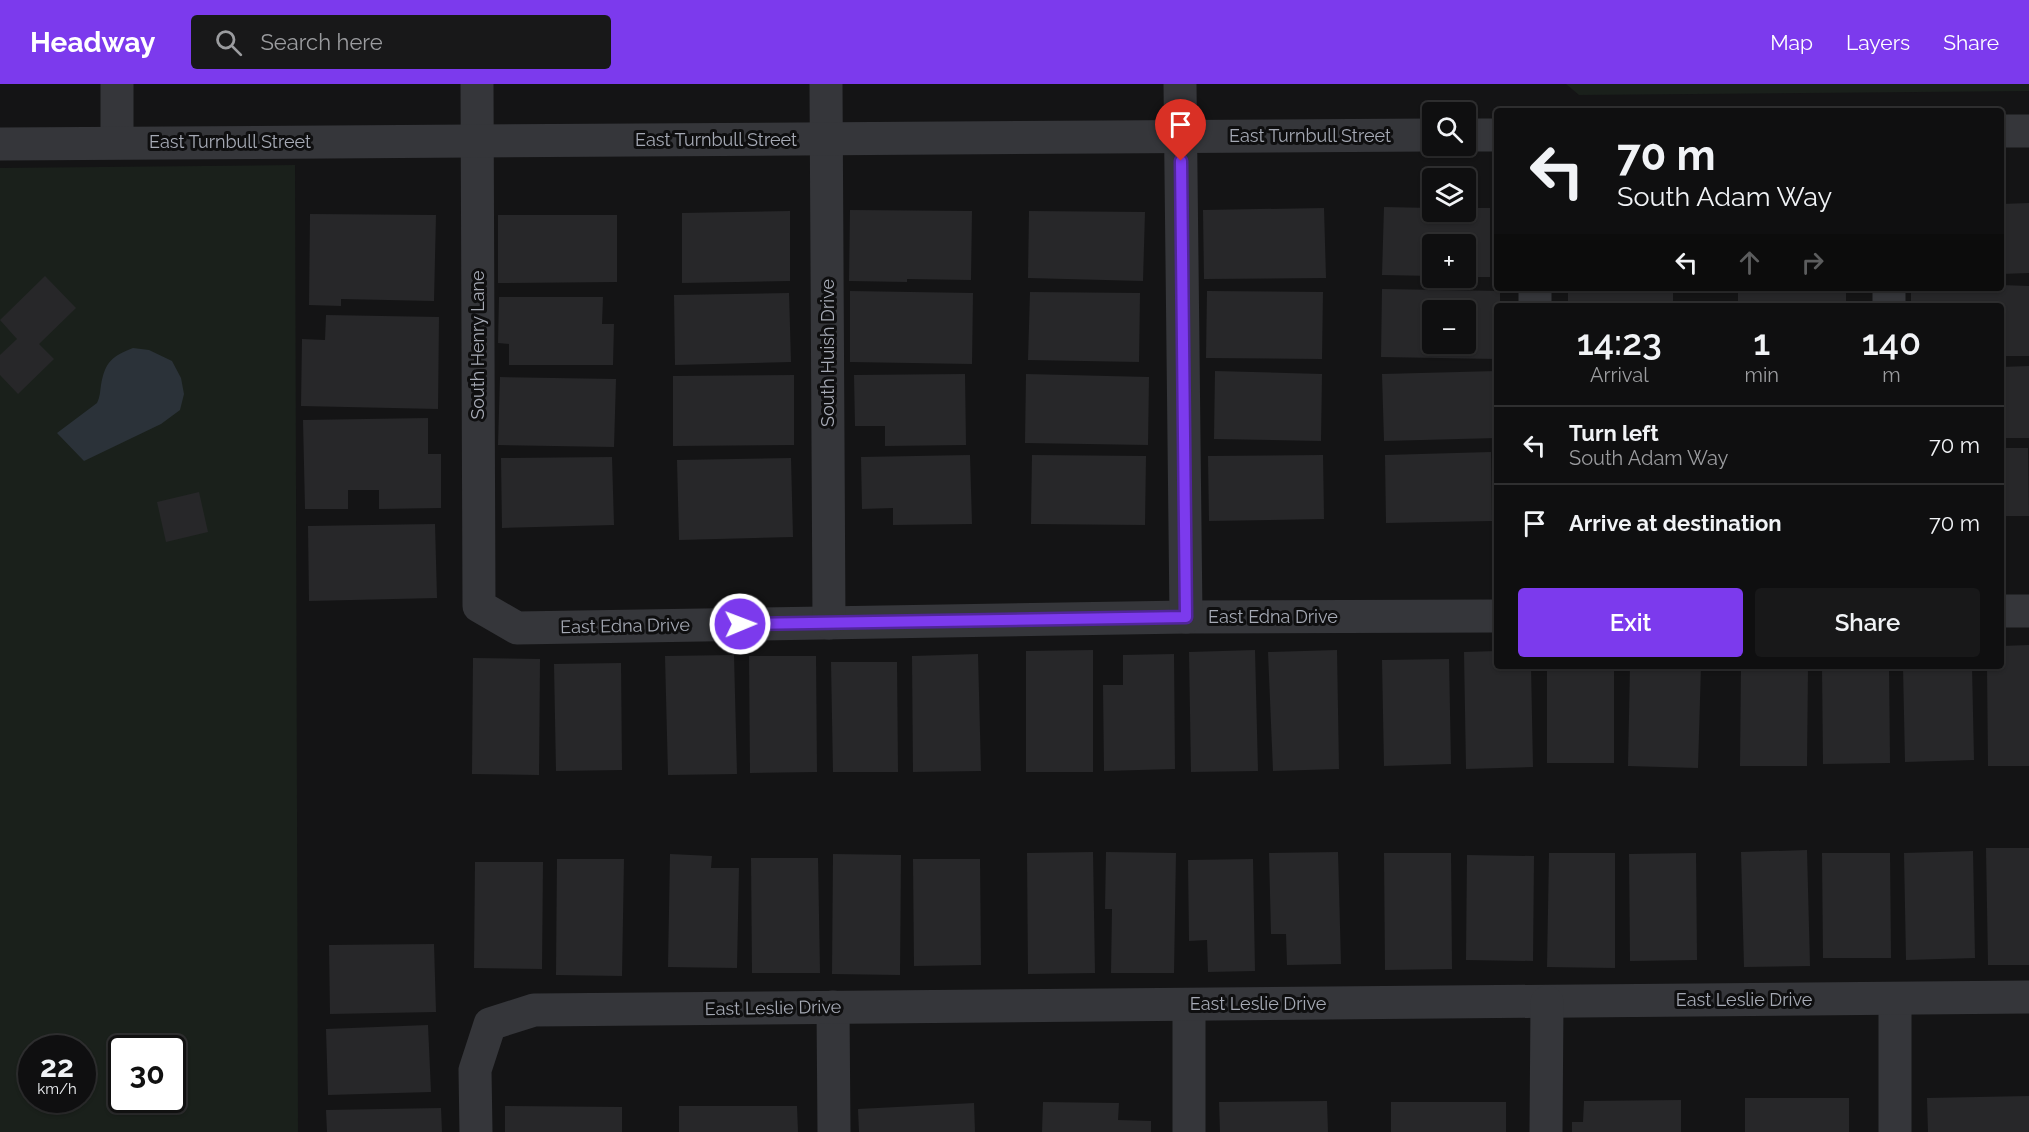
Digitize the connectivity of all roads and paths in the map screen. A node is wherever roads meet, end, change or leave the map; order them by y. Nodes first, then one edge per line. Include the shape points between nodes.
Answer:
1 (117, 84) edge
2 (477, 84) edge
3 (826, 84) edge
4 (1180, 84) edge
5 (2004, 131) edge
6 (2029, 131) edge
7 (1422, 135) edge
8 (1476, 135) edge
9 (1494, 135) edge
10 (1181, 137) junction
11 (827, 139) junction
12 (477, 141) junction
13 (117, 142) junction
14 (0, 144) edge
15 (479, 606) joint
16 (2029, 610) edge
17 (2004, 611) edge
18 (1494, 616) edge
19 (1186, 617) junction
20 (829, 623) junction
21 (2029, 998) edge
22 (1894, 999) junction
23 (1547, 1002) junction
24 (1189, 1005) junction
25 (833, 1008) junction
26 (476, 1132) edge
27 (834, 1132) edge
28 (1189, 1132) edge
29 (1546, 1132) edge
30 (1895, 1132) edge

1 - 13 street
2 - 12 street, South Henry Lane
3 - 11 street, South Huish Drive
4 - 10 street
5 - 6 street
7 - 10 street, East Turnbull Street
8 - 9 street
10 - 11 street, East Turnbull Street
10 - 19 street
11 - 12 street, East Turnbull Street
11 - 20 street, South Huish Drive
12 - 13 street, East Turnbull Street
12 - 15 street, South Henry Lane
13 - 14 street, East Turnbull Street
15 - 20 street, East Edna Drive via 517,628
16 - 17 street
18 - 19 street, East Edna Drive
19 - 20 street, East Edna Drive
21 - 22 street, East Leslie Drive
22 - 23 street, East Leslie Drive
22 - 30 street
23 - 24 street, East Leslie Drive
23 - 29 street
24 - 25 street, East Leslie Drive
24 - 28 street
25 - 26 street, East Leslie Drive via 534,1011 490,1024 475,1070
25 - 27 street

